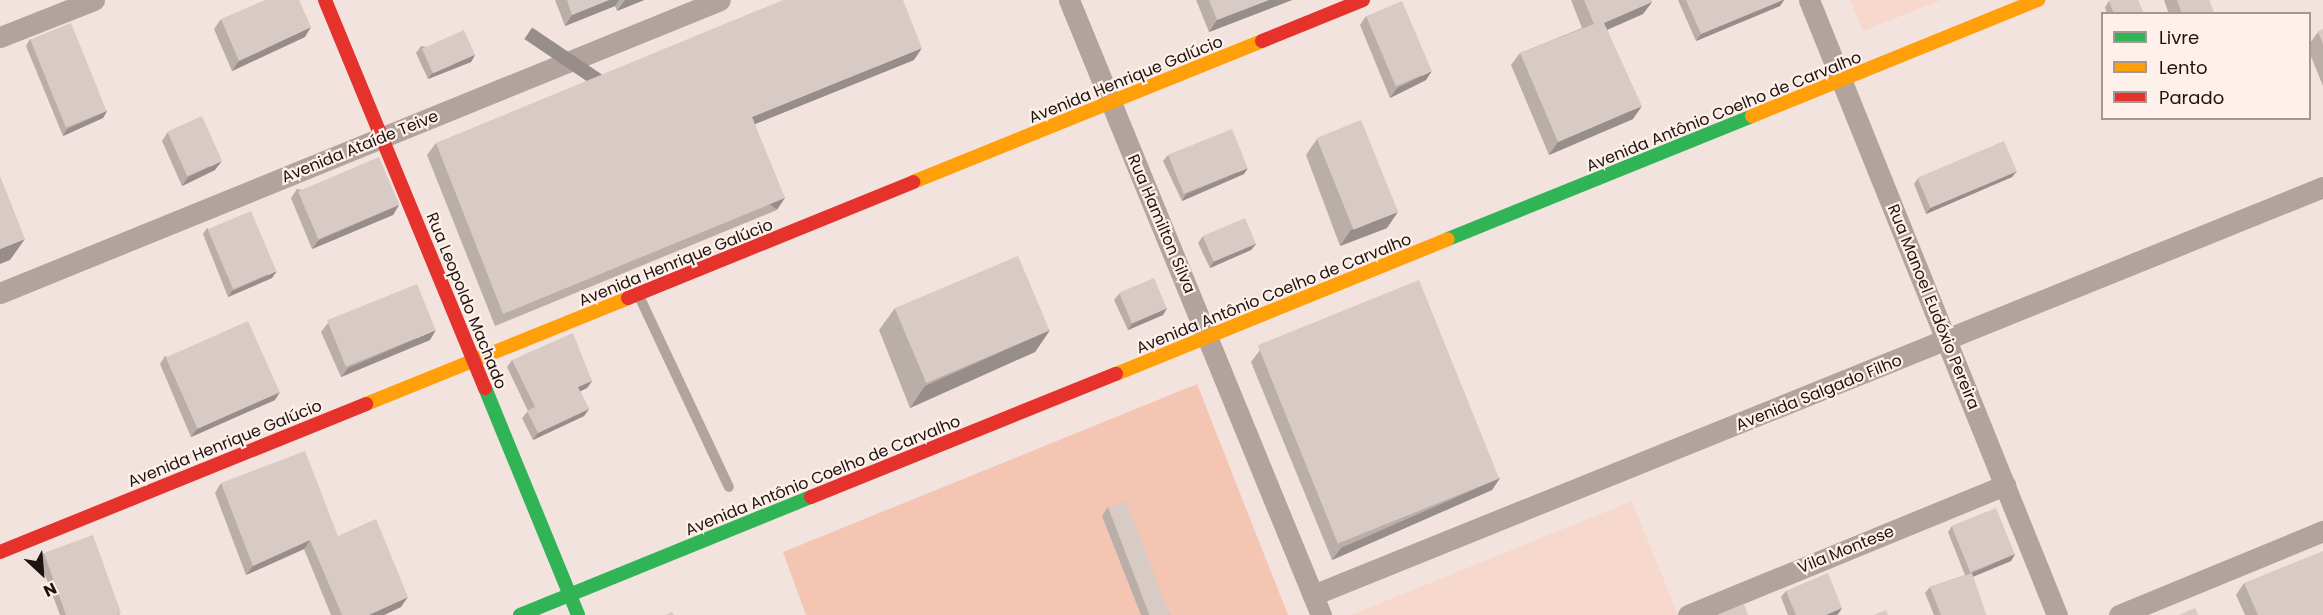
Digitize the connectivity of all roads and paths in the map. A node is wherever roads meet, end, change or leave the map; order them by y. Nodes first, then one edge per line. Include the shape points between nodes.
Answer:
1 (94, 0) edge
2 (325, 0) edge
3 (720, 0) edge
4 (1069, 0) edge
5 (1363, 0) edge
6 (1809, 0) edge
7 (2038, 0) edge
8 (0, 37) edge
9 (1842, 81) junction
10 (1110, 104) junction
11 (382, 138) junction
12 (2323, 187) edge
13 (0, 293) edge
14 (639, 296) junction
15 (1209, 339) junction
16 (1947, 342) junction
17 (474, 363) junction
18 (2005, 485) junction
19 (729, 487) dead end
20 (2323, 531) edge
21 (0, 552) edge
22 (1313, 595) junction
23 (570, 596) junction
24 (520, 615) edge
25 (578, 615) edge
26 (1321, 615) edge
27 (1688, 615) edge
28 (2057, 615) edge
29 (2119, 615) edge

1 - 8 street
2 - 11 street, Rua Leopoldo Machado
3 - 11 street, Avenida Ataíde Teive
4 - 10 street, Rua Hamilton Silva
5 - 10 street, Avenida Henrique Galúcio
6 - 9 street, Rua Manoel Eudóxio Pereira
7 - 9 street, Avenida Antônio Coelho de Carvalho
9 - 15 street, Avenida Antônio Coelho de Carvalho
9 - 16 street, Rua Manoel Eudóxio Pereira
10 - 14 street, Avenida Henrique Galúcio
10 - 15 street, Rua Hamilton Silva
11 - 13 street, Avenida Ataíde Teive
11 - 17 street, Rua Leopoldo Machado
12 - 16 street, Avenida Salgado Filho
14 - 17 street, Avenida Henrique Galúcio
14 - 19 lane
15 - 22 street, Rua Hamilton Silva
15 - 23 street, Avenida Antônio Coelho de Carvalho
16 - 18 street, Rua Manoel Eudóxio Pereira
16 - 22 street, Avenida Salgado Filho
17 - 21 street, Avenida Henrique Galúcio
17 - 23 street, Rua Leopoldo Machado
18 - 27 street, Vila Montese
18 - 28 street, Rua Manoel Eudóxio Pereira
20 - 29 street
22 - 26 street, Rua Hamilton Silva
23 - 24 street, Avenida Antônio Coelho de Carvalho
23 - 25 street, Rua Leopoldo Machado

